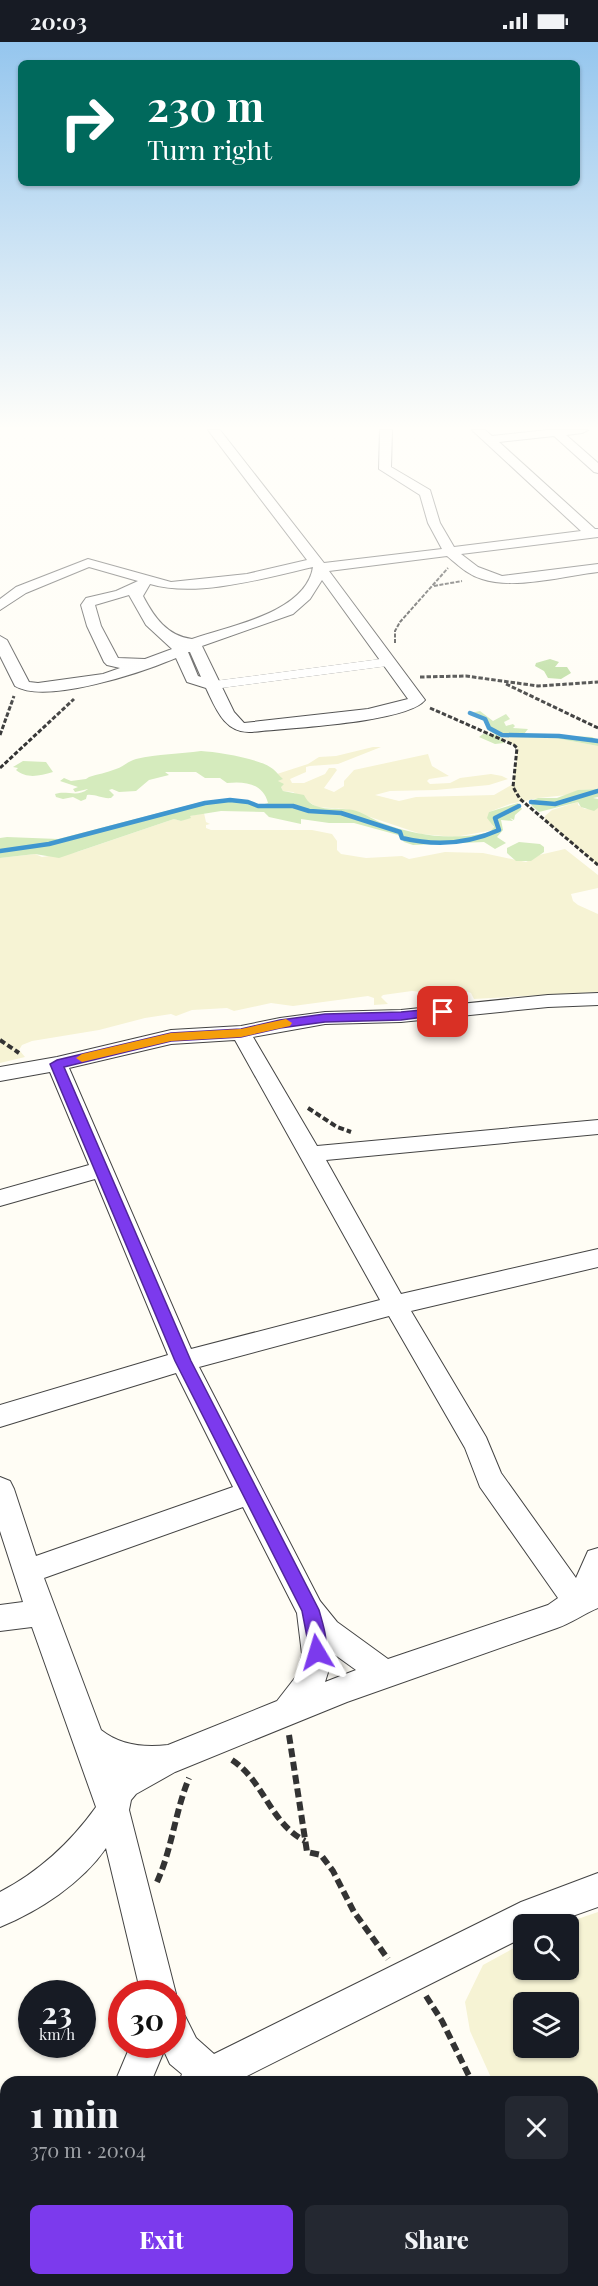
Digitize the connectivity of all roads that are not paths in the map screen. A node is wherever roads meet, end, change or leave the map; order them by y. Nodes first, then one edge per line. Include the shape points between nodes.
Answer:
1 (295, 535) edge
2 (441, 535) edge
3 (585, 535) edge
4 (455, 556) junction
5 (318, 565) junction
6 (598, 568) edge
7 (145, 581) junction
8 (0, 606) edge
9 (0, 640) edge
10 (182, 644) junction
11 (159, 659) junction
12 (388, 662) junction
13 (214, 685) junction
14 (598, 999) edge
15 (241, 1033) junction
16 (57, 1064) junction
17 (0, 1074) edge
18 (598, 1127) edge
19 (312, 1154) junction
20 (103, 1170) junction
21 (0, 1197) edge
22 (598, 1258) edge
23 (394, 1305) junction
24 (183, 1361) junction
25 (0, 1416) edge
26 (0, 1490) edge
27 (251, 1492) junction
28 (598, 1560) edge
29 (27, 1572) junction
30 (588, 1599) edge
31 (310, 1610) junction
32 (41, 1613) junction
33 (0, 1618) edge
34 (384, 1674) junction
35 (283, 1714) junction
36 (88, 1740) junction
37 (168, 1760) junction
38 (113, 1810) junction
39 (598, 1890) edge
40 (0, 1910) edge
41 (155, 1980) edge
42 (186, 2055) edge
43 (143, 2058) edge
44 (136, 2076) edge
45 (203, 2076) edge
46 (211, 2076) edge

1 - 5 street
2 - 4 street
3 - 4 street
4 - 5 street
4 - 6 street via 479,573 502,580
5 - 7 street via 199,584 171,586
5 - 10 street via 316,579 305,596 288,611
5 - 12 street
7 - 8 street via 88,563 21,590
7 - 10 street via 136,596 141,606 162,635
7 - 11 street via 121,594 91,601 88,610 112,662
9 - 11 street via 20,683 38,688 90,682
10 - 11 street
10 - 13 street via 192,679
12 - 13 lane
12 - 13 street via 417,700 414,704 248,728 231,720
14 - 15 street via 401,1016 325,1018
15 - 16 street via 171,1037
15 - 19 street
16 - 17 street
16 - 20 street
18 - 19 street
19 - 23 street
20 - 21 street
20 - 24 street
22 - 23 street
23 - 24 street
23 - 30 street via 477,1445 490,1479
24 - 25 street
24 - 27 street
26 - 29 street
27 - 29 street
27 - 31 street
28 - 30 street
29 - 32 street
30 - 34 street via 557,1615
31 - 34 street via 327,1631
31 - 35 street via 317,1639 316,1666 303,1696
32 - 33 street
32 - 36 street
34 - 35 street
35 - 37 street
36 - 37 street via 106,1754 151,1762
36 - 38 street
37 - 38 street via 125,1783 117,1793
38 - 40 street via 88,1846 59,1873
38 - 41 street
39 - 46 street via 533,1914
42 - 45 street
43 - 44 street

